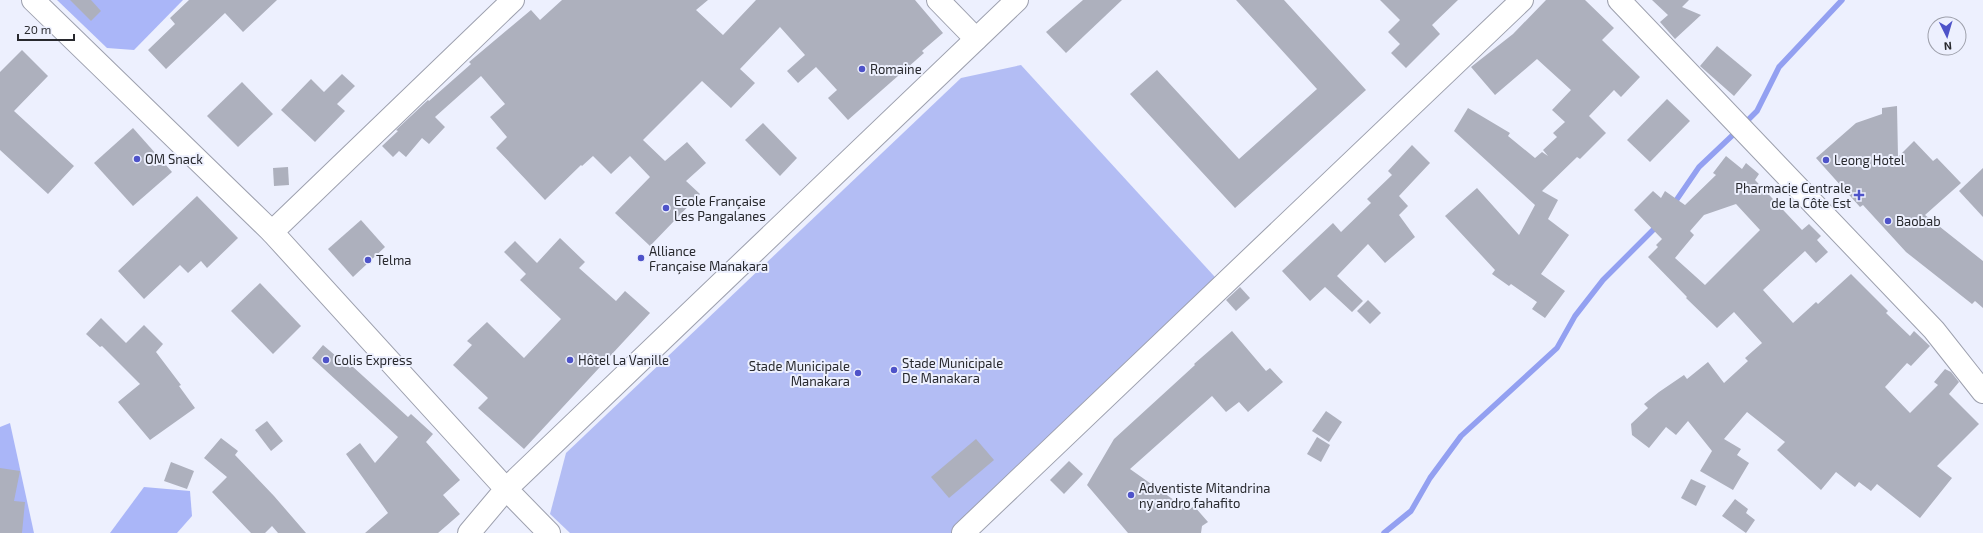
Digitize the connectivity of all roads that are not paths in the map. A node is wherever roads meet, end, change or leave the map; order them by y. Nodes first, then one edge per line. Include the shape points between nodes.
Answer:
1 (33, 0) edge
2 (513, 0) edge
3 (938, 0) edge
4 (1017, 0) edge
5 (1522, 0) edge
6 (1619, 0) edge
7 (976, 39) junction
8 (272, 232) junction
9 (1983, 392) edge
10 (506, 489) junction
11 (469, 533) edge
12 (549, 533) edge
13 (963, 533) edge

1 - 8 street
2 - 8 street
3 - 7 street
4 - 7 street
5 - 13 street
6 - 9 street via 1934,330
7 - 10 street
8 - 10 street
10 - 11 street
10 - 12 street

